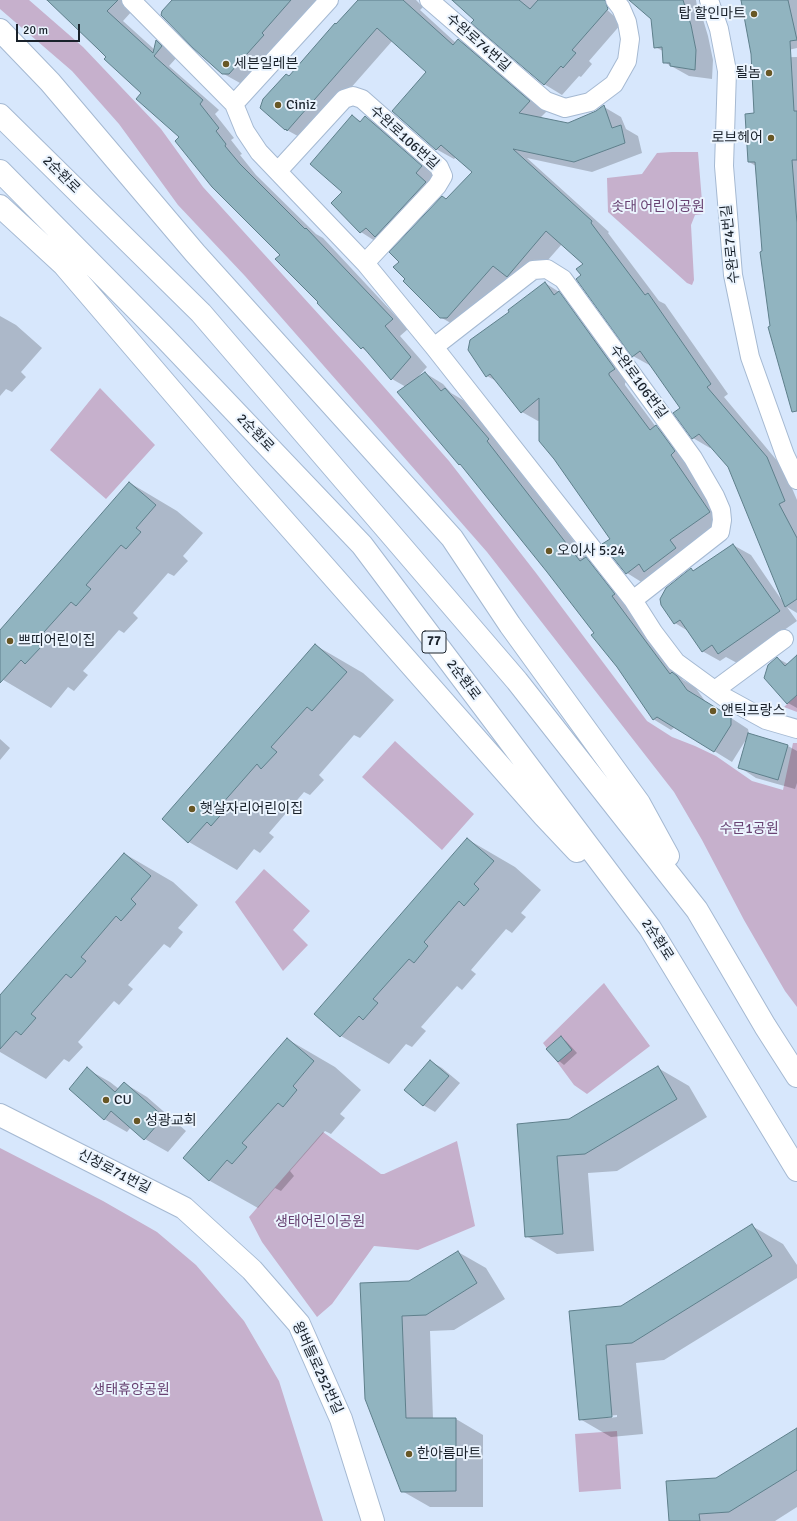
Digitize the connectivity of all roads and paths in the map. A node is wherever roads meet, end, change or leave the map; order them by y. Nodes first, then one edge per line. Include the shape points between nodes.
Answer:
1 (329, 0) edge
2 (429, 0) edge
3 (615, 0) edge
4 (709, 0) edge
5 (138, 2) edge
6 (0, 30) edge
7 (234, 104) junction
8 (0, 115) edge
9 (0, 171) edge
10 (278, 171) junction
11 (0, 206) edge
12 (365, 263) junction
13 (434, 347) junction
14 (797, 480) edge
15 (632, 600) junction
16 (784, 639) dead end
17 (715, 690) junction
18 (797, 729) edge
19 (697, 910) junction
20 (650, 928) junction
21 (797, 1076) edge
22 (0, 1115) edge
23 (797, 1170) edge
24 (220, 1240) joint
25 (373, 1521) edge

1 - 7 street
2 - 3 street, 수완로74번길 via 546,101 565,108 590,102 614,84 627,61 630,39 628,22
4 - 14 street, 수완로74번길 via 719,29 727,71 724,166 733,275 750,357 785,455
5 - 7 street
6 - 19 main road via 50,82 195,253 452,538 510,625 639,803
7 - 10 street via 245,131 259,152
8 - 19 main road, 2순환로 via 201,313 517,681
9 - 20 main road, 2순환로 / 77 via 164,337 362,545
10 - 12 street
10 - 12 street, 수완로106번길 via 344,99 353,96 362,99 438,167 443,176 437,186
11 - 20 main road via 64,265 242,473 544,816
12 - 13 street
13 - 15 street
13 - 15 street, 수완로106번길 via 533,270 547,269 563,279 693,458 721,510 720,532
15 - 17 street via 676,662
16 - 17 street
17 - 18 street via 766,720
19 - 21 main road, 2순환로
20 - 23 main road, 2순환로 / 77
22 - 24 main road, 신창로71번길 via 184,1208
24 - 25 main road, 왕버들로252번길 via 252,1270 299,1324 341,1419

